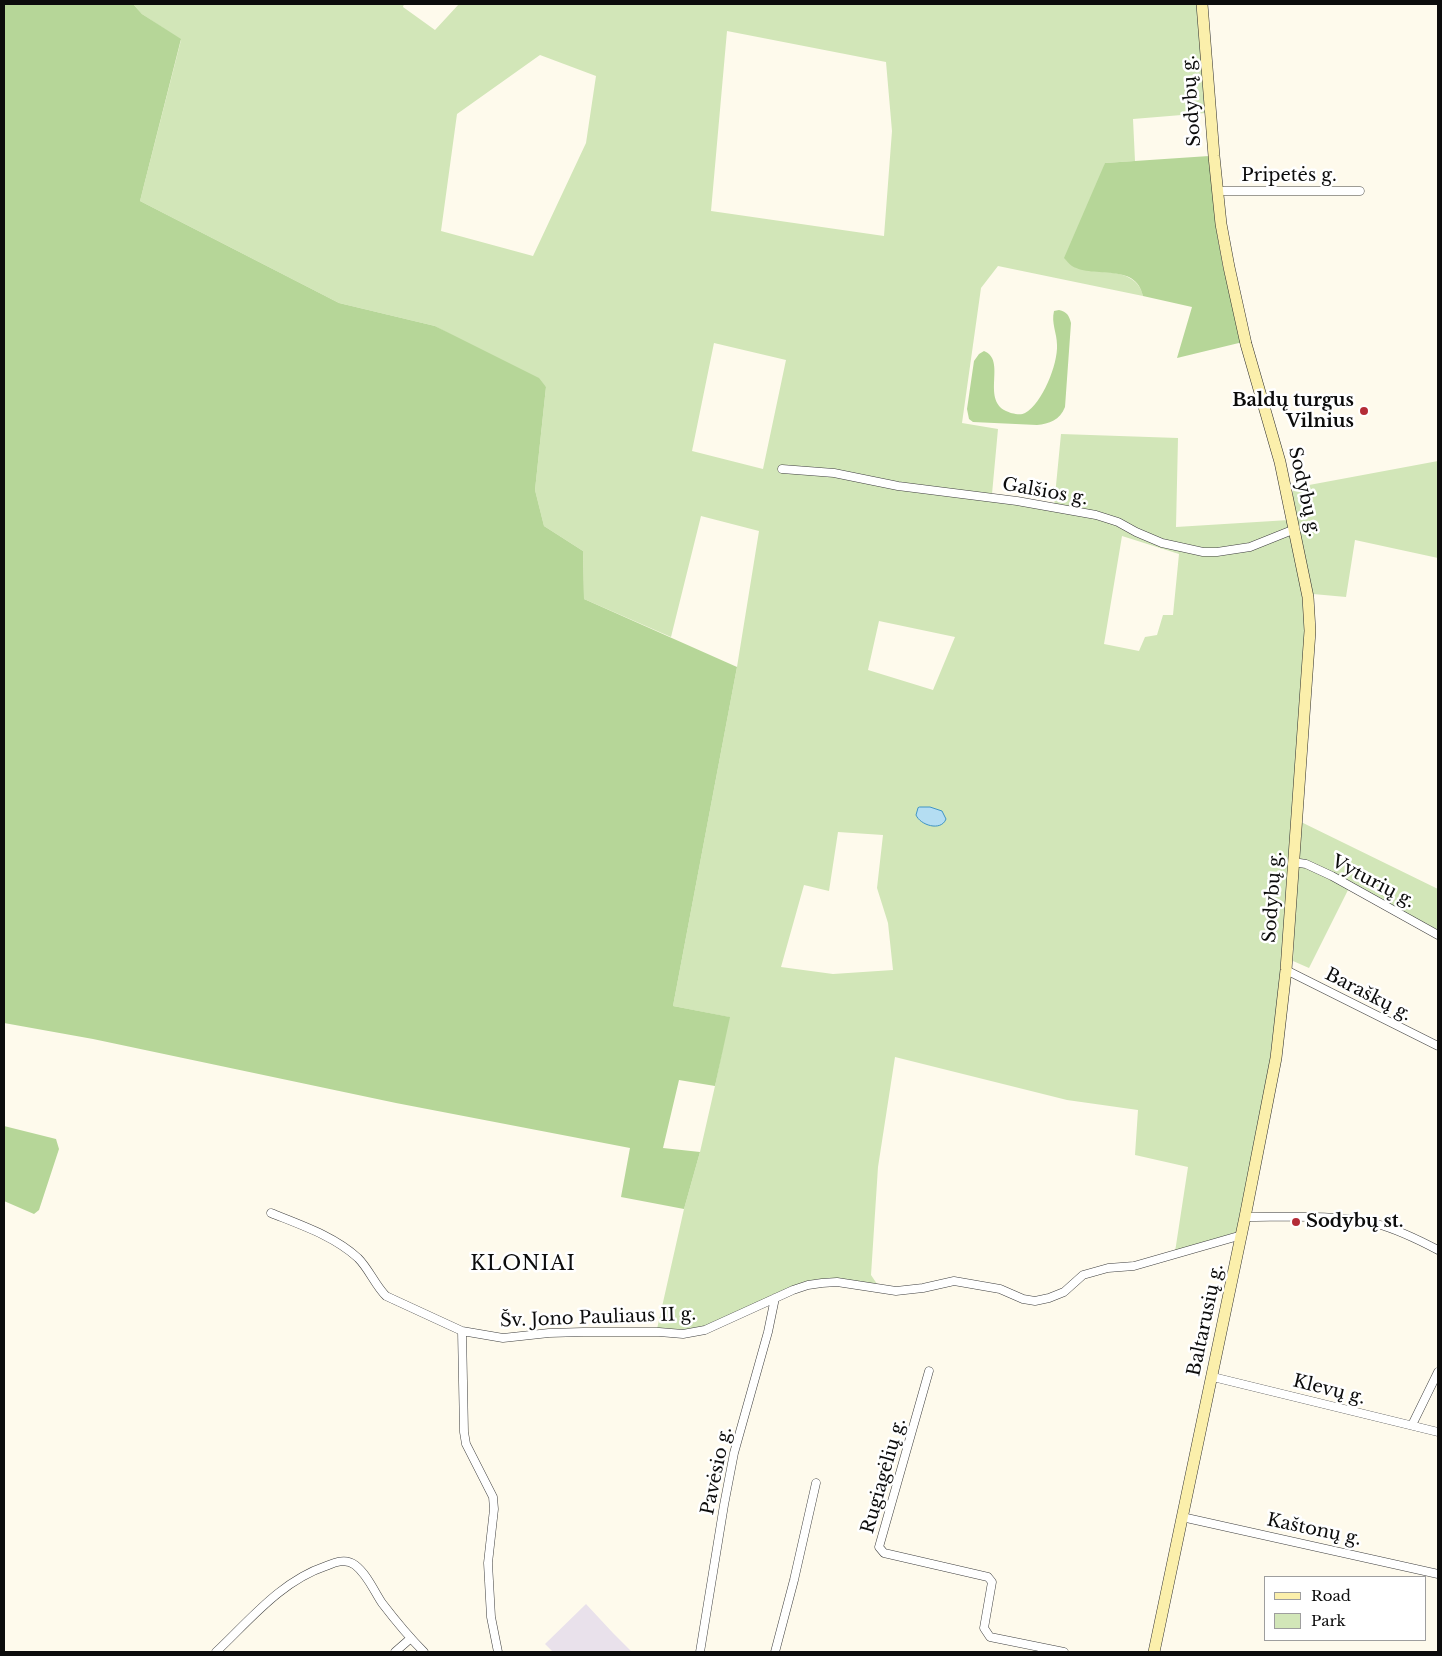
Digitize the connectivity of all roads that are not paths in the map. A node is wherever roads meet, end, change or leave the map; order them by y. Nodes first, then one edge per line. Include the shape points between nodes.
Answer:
1 (1202, 4) edge
2 (1217, 191) junction
3 (1360, 191) dead end
4 (782, 469) dead end
5 (1295, 529) junction
6 (1292, 862) junction
7 (1438, 934) edge
8 (1286, 970) junction
9 (1283, 993) joint
10 (1438, 1046) edge
11 (271, 1213) dead end
12 (1246, 1217) junction
13 (1242, 1235) junction
14 (1438, 1250) edge
15 (775, 1298) junction
16 (462, 1331) junction
17 (930, 1371) dead end
18 (1438, 1372) edge
19 (1212, 1377) junction
20 (1412, 1425) junction
21 (1438, 1432) edge
22 (816, 1482) dead end
23 (1182, 1517) junction
24 (1438, 1574) edge
25 (410, 1638) junction
26 (216, 1652) edge
27 (395, 1652) edge
28 (424, 1652) edge
29 (498, 1652) edge
30 (700, 1652) edge
31 (775, 1652) edge
32 (1064, 1652) edge
33 (1154, 1652) edge

1 - 2 main road, Sodybų g.
2 - 3 street, Pripetės g.
2 - 5 main road, Sodybų g. via 1246,344 1280,462
4 - 5 street, Galšios g. via 834,474 1096,515 1162,542 1203,552 1250,547
5 - 6 main road, Sodybų g. via 1308,597 1310,631
6 - 7 street, Vyturių g. via 1306,864 1332,876
6 - 8 main road, Sodybų g.
8 - 9 main road, Sodybų g.
8 - 10 street, Baraškų g.
9 - 12 main road, Baltarusių g. via 1276,1058
11 - 16 street, Šv. Jono Pauliaus II g. via 343,1246 359,1259 386,1296
12 - 13 main road, Baltarusių g.
12 - 14 street via 1359,1221 1391,1228
13 - 15 street, Šv. Jono Pauliaus II g. via 1134,1266 1108,1268 1083,1275 1064,1292 1035,1301 1000,1289 954,1281 896,1291 838,1282 822,1283
13 - 19 main road, Baltarusių g.
15 - 16 street, Šv. Jono Pauliaus II g. via 705,1330 683,1334 583,1332 503,1338
15 - 30 street, Pavėsio g. via 734,1453
16 - 29 street via 466,1444 493,1497 488,1563 491,1617
17 - 32 street, Rugiagėlių g. via 880,1550 988,1577 992,1582 984,1628 987,1635
18 - 20 street
19 - 20 street, Klevų g.
19 - 23 main road, Baltarusių g.
20 - 21 street, Klevų g.
22 - 31 street
23 - 24 street, Kaštonų g.
23 - 33 main road, Baltarusių g.
25 - 26 street via 360,1570 348,1562 339,1561 310,1571 281,1590
25 - 27 street
25 - 28 street

